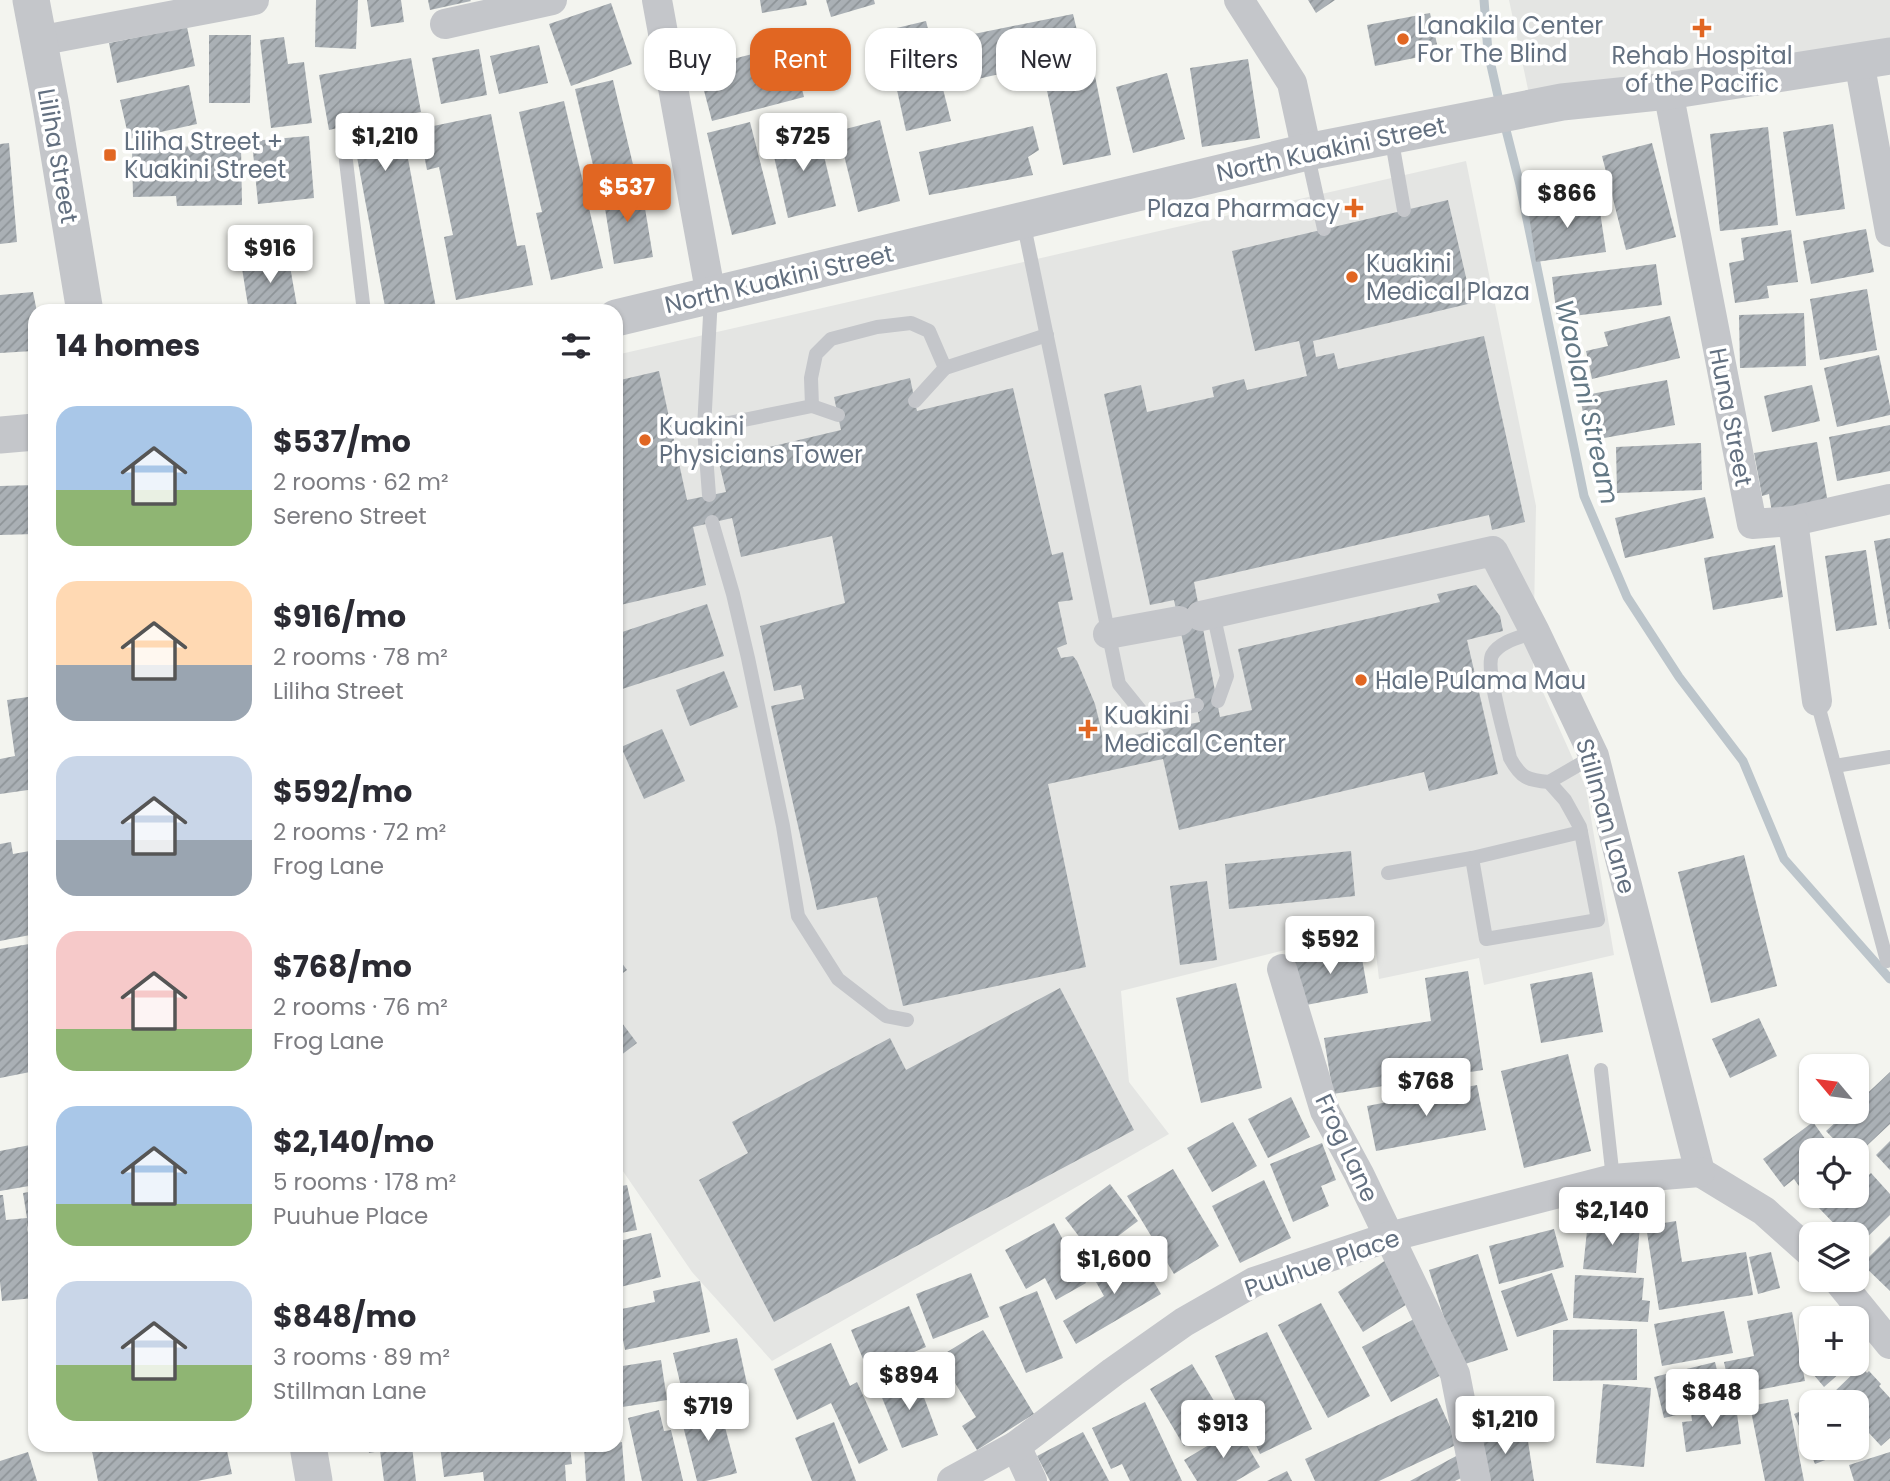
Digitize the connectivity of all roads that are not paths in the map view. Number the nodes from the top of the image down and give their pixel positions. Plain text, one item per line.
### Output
1 (31, 0) edge
2 (254, 0) edge
3 (552, 0) edge
4 (657, 0) edge
5 (1239, 0) edge
6 (445, 24) dead end
7 (38, 41) junction
8 (1874, 58) edge
9 (1668, 90) junction
10 (1391, 135) junction
11 (1307, 152) junction
12 (346, 161) dead end
13 (1404, 210) dead end
14 (1023, 221) junction
15 (1324, 229) dead end
16 (1890, 232) edge
17 (711, 296) junction
18 (84, 304) edge
19 (363, 304) edge
20 (623, 316) edge
21 (1047, 335) junction
22 (945, 368) junction
23 (915, 401) dead end
24 (812, 406) junction
25 (838, 415) dead end
26 (704, 428) junction
27 (28, 433) edge
28 (0, 435) edge
29 (709, 495) dead end
30 (1890, 499) edge
31 (1793, 521) junction
32 (712, 522) dead end
33 (1197, 617) junction
34 (1535, 632) junction
35 (1108, 634) junction
36 (1218, 701) dead end
37 (1816, 701) joint
38 (1197, 705) dead end
39 (1594, 756) junction
40 (1890, 757) edge
41 (1835, 766) junction
42 (1549, 782) junction
43 (1581, 832) junction
44 (1472, 858) junction
45 (1388, 873) dead end
46 (1887, 961) dead end
47 (1282, 969) dead end
48 (907, 1020) dead end
49 (1601, 1070) dead end
50 (1700, 1172) junction
51 (1613, 1179) junction
52 (1390, 1237) junction
53 (1799, 1242) edge
54 (1848, 1292) edge
55 (1890, 1344) edge
56 (1016, 1446) junction
57 (309, 1452) edge
58 (314, 1481) edge
59 (952, 1481) edge
60 (1032, 1481) edge
61 (1476, 1481) edge

1 - 7 street, Liliha Street
2 - 7 street
3 - 6 street
4 - 17 street
5 - 11 street
7 - 18 street, Liliha Street
8 - 9 street, North Kuakini Street
8 - 16 street
9 - 10 street, North Kuakini Street
9 - 31 street, Huna Street
10 - 11 street, North Kuakini Street
10 - 13 lane
11 - 14 street, North Kuakini Street
11 - 15 lane
12 - 19 lane
14 - 17 street, North Kuakini Street
14 - 21 lane
17 - 20 street, North Kuakini Street
17 - 26 lane
21 - 22 lane
21 - 35 lane
22 - 23 lane
22 - 24 lane
24 - 25 lane
24 - 26 lane
26 - 29 lane
27 - 28 street
30 - 31 street
31 - 37 street
32 - 48 lane
33 - 34 street, Stillman Lane
33 - 35 street, Stillman Lane
33 - 36 lane
34 - 39 street, Stillman Lane
34 - 42 lane
35 - 38 lane
37 - 41 lane
39 - 42 lane
39 - 50 street, Stillman Lane
40 - 41 lane
41 - 46 lane
42 - 43 lane
43 - 44 lane
43 - 44 lane
44 - 45 lane
47 - 52 street, Frog Lane
49 - 51 lane
50 - 51 street, Puuhue Place
50 - 53 street
51 - 52 street, Puuhue Place
52 - 56 street, Puuhue Place
52 - 61 street, Frog Lane
54 - 55 street
56 - 59 street, Puuhue Place
56 - 60 street
57 - 58 street

